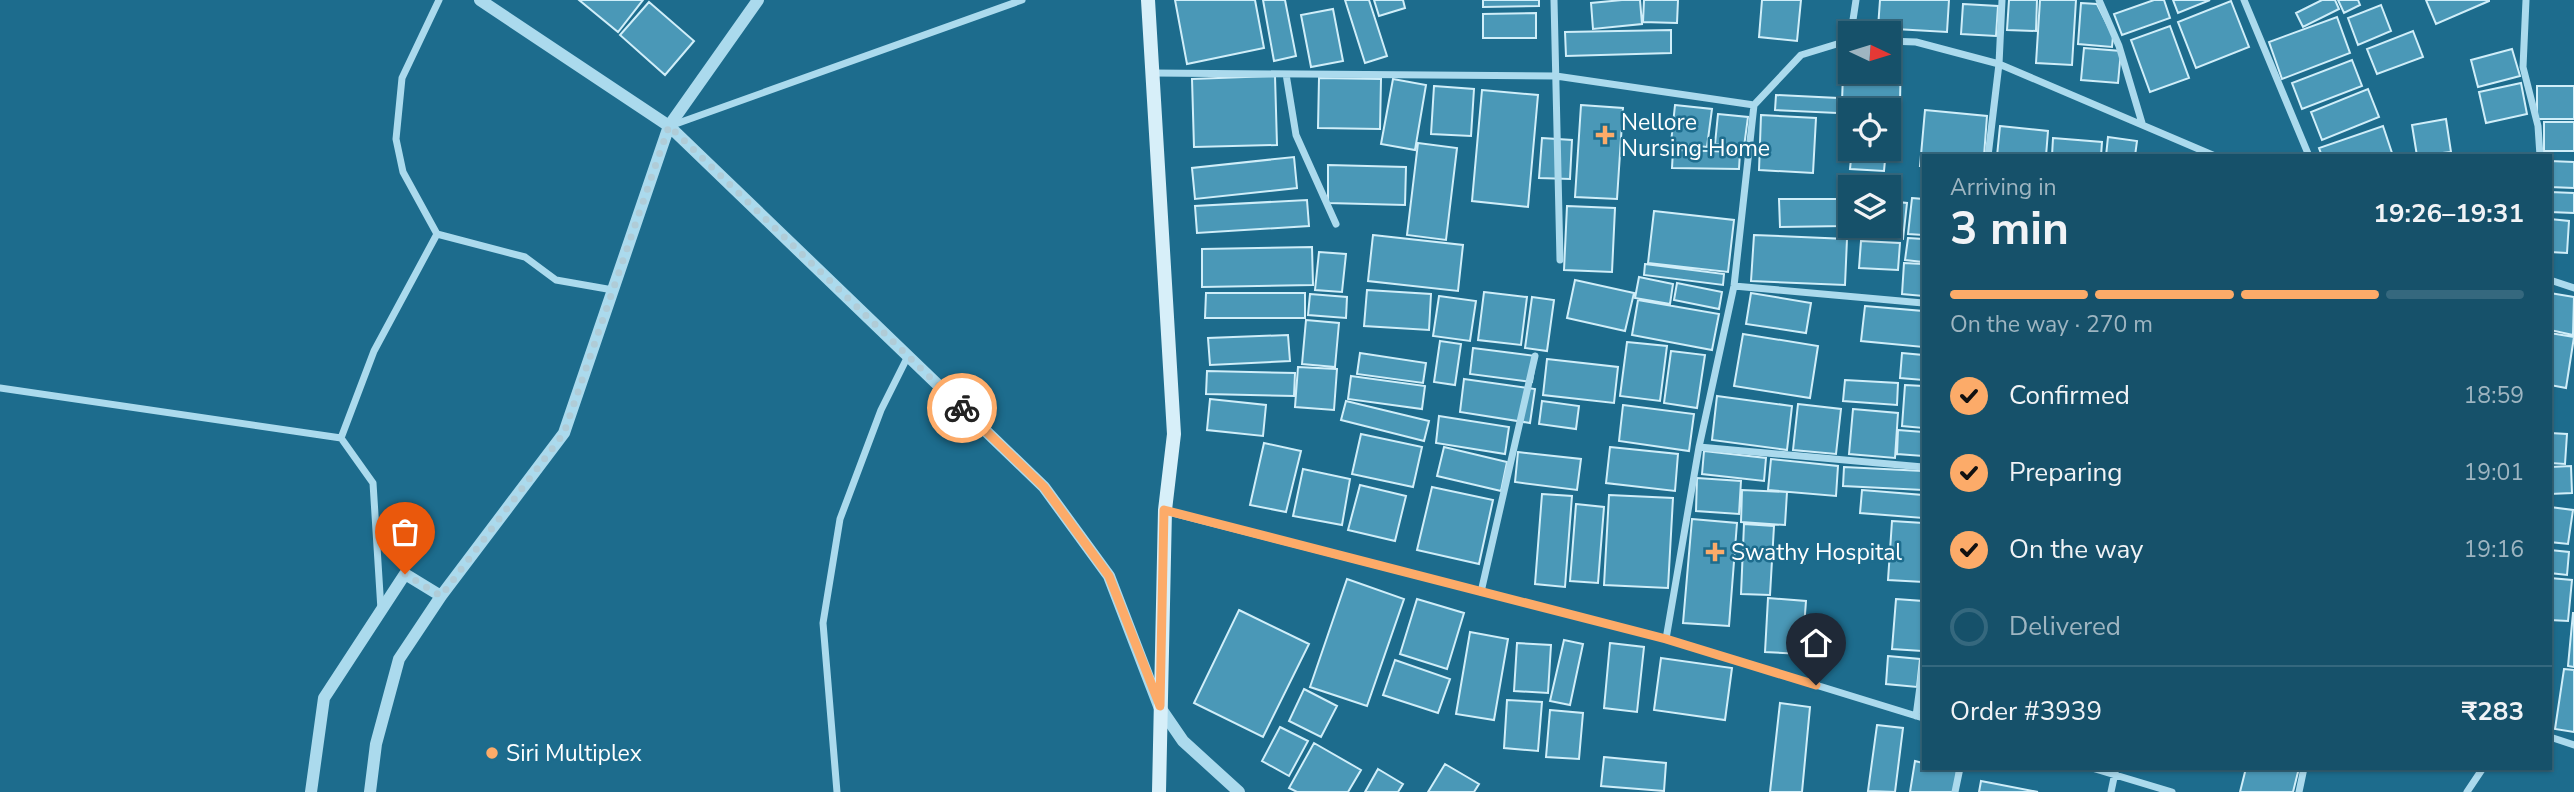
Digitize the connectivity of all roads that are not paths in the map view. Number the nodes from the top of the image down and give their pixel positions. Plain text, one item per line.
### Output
1 (439, 0) edge
2 (480, 0) edge
3 (758, 0) edge
4 (1022, 0) edge
5 (1148, 0) edge
6 (1554, 0) edge
7 (1856, 0) edge
8 (2002, 0) edge
9 (2099, 0) edge
10 (2245, 0) edge
11 (2526, 0) edge
12 (1853, 21) edge
13 (1901, 41) edge
14 (1838, 44) edge
15 (1999, 64) junction
16 (1153, 73) junction
17 (1286, 74) junction
18 (1556, 76) junction
19 (1754, 105) junction
20 (2142, 124) junction
21 (669, 126) junction
22 (1989, 154) edge
23 (2210, 154) edge
24 (2308, 154) edge
25 (2540, 154) edge
26 (1336, 224) dead end
27 (437, 234) junction
28 (1560, 260) dead end
29 (2552, 281) edge
30 (1734, 286) junction
31 (2574, 288) edge
32 (613, 290) junction
33 (1922, 303) edge
34 (908, 356) junction
35 (1535, 356) dead end
36 (0, 388) edge
37 (341, 438) junction
38 (1699, 447) junction
39 (1922, 467) edge
40 (1164, 510) junction
41 (1482, 592) junction
42 (441, 596) junction
43 (381, 611) junction
44 (1666, 639) junction
45 (1922, 677) edge
46 (1160, 706) junction
47 (1919, 717) edge
48 (2552, 738) edge
49 (2574, 745) edge
50 (1960, 770) edge
51 (2304, 770) edge
52 (2482, 770) edge
53 (2115, 771) edge
54 (311, 792) edge
55 (370, 792) edge
56 (837, 792) edge
57 (1159, 792) edge
58 (1239, 792) edge
59 (1955, 792) edge
60 (2111, 792) edge
61 (2172, 792) edge
62 (2299, 792) edge
63 (2467, 792) edge

1 - 27 street
2 - 21 street
3 - 21 street
4 - 21 street
5 - 16 main road
6 - 18 street
7 - 12 street
8 - 15 street
9 - 20 street
10 - 24 street
11 - 25 street
13 - 15 street
14 - 19 street
15 - 20 street
15 - 22 street
16 - 17 street
16 - 40 main road
17 - 18 street
17 - 26 street
18 - 19 street
18 - 28 street
19 - 30 street
20 - 23 street
21 - 32 street
21 - 34 street
27 - 32 street
27 - 37 street
29 - 31 street
30 - 33 street
30 - 38 street
32 - 42 street
34 - 46 street
34 - 56 street
35 - 41 street
36 - 37 street
37 - 43 street
38 - 39 street
38 - 44 street
40 - 41 street
40 - 46 main road
41 - 44 street
42 - 43 street
42 - 55 street
43 - 54 street
44 - 47 street
45 - 47 street
46 - 57 main road
46 - 58 street
48 - 49 street
50 - 59 street
51 - 62 street
52 - 63 street
53 - 60 street
53 - 61 street

